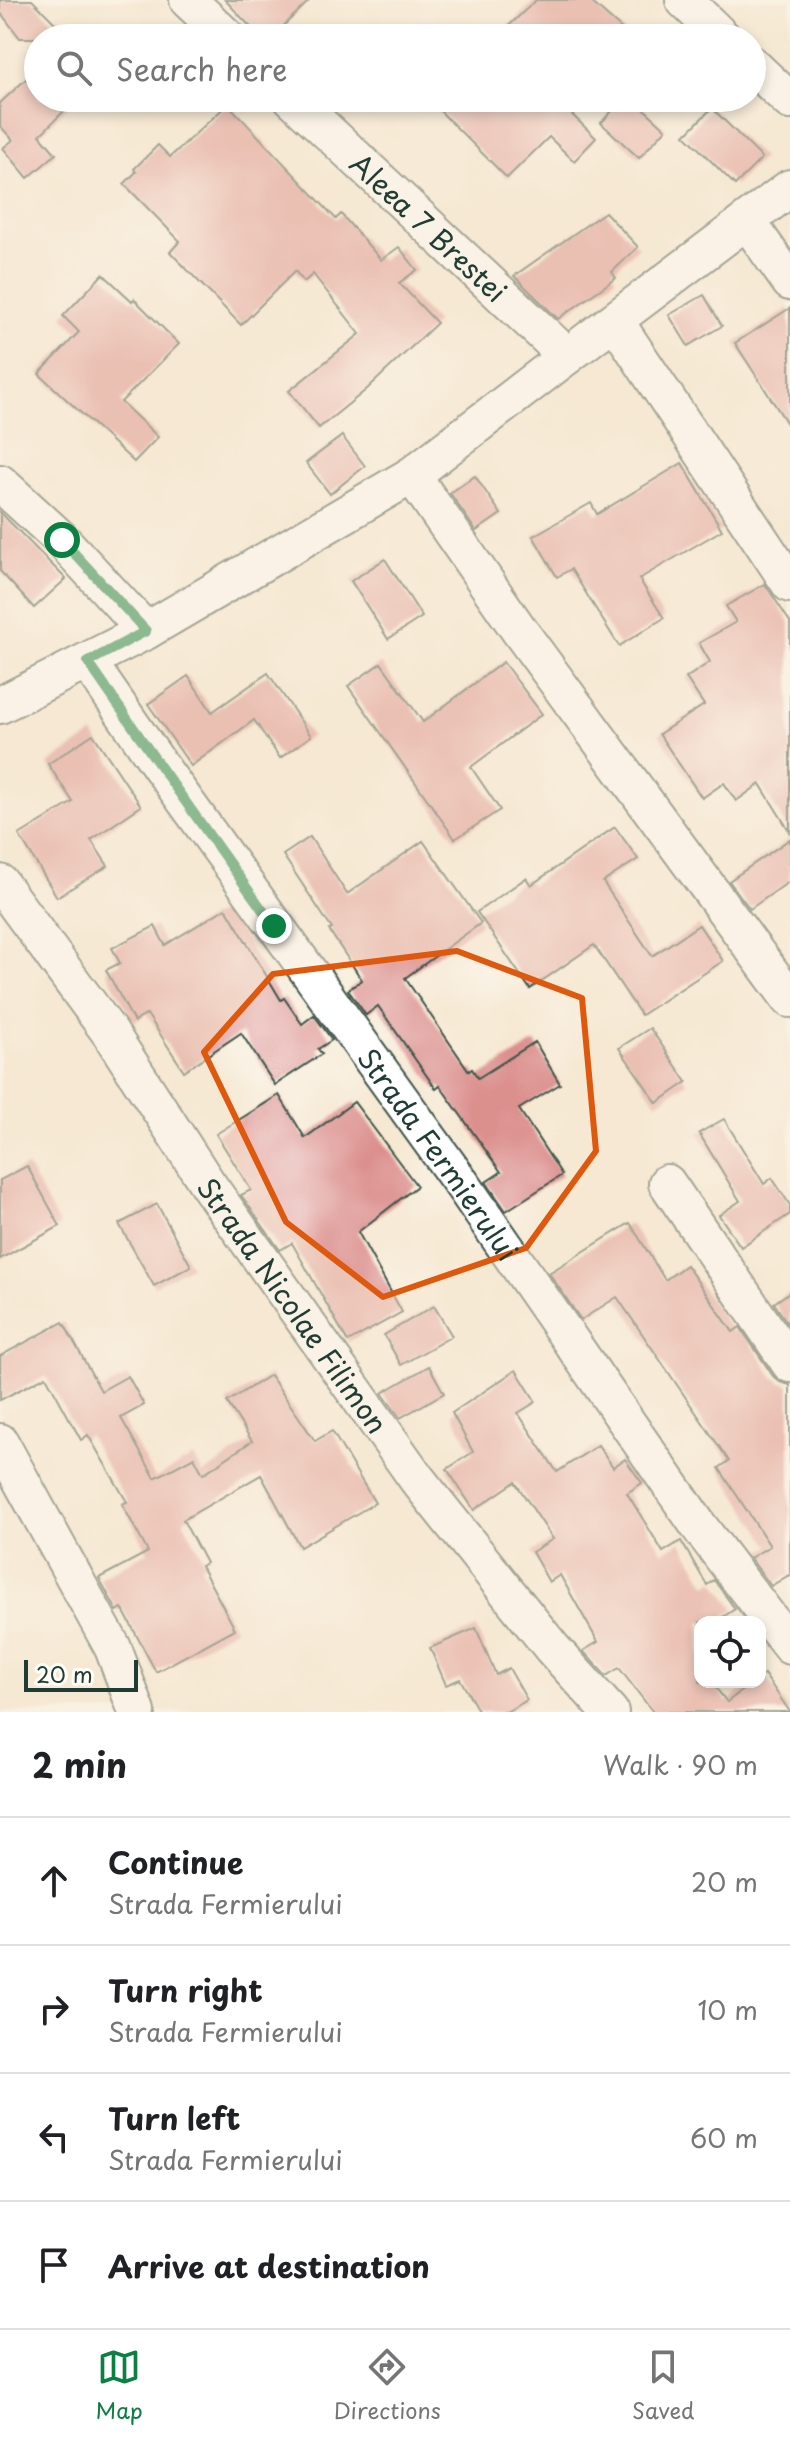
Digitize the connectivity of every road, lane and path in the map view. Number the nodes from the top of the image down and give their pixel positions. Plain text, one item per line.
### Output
1 (188, 0) edge
2 (684, 0) edge
3 (213, 24) edge
4 (709, 24) edge
5 (766, 78) edge
6 (790, 101) edge
7 (307, 112) edge
8 (790, 188) edge
9 (747, 221) junction
10 (790, 282) edge
11 (615, 321) junction
12 (567, 356) junction
13 (412, 475) junction
14 (0, 483) edge
15 (790, 584) edge
16 (146, 631) junction
17 (88, 662) junction
18 (0, 705) edge
19 (0, 883) edge
20 (790, 999) edge
21 (667, 1183) dead end
22 (790, 1364) edge
23 (0, 1442) edge
24 (790, 1646) edge
25 (137, 1712) edge
26 (610, 1712) edge

1 - 3 street
2 - 4 street
5 - 6 street
7 - 12 street, Aleea 7 Brestei
8 - 9 street
9 - 10 street
9 - 11 street
11 - 12 street
11 - 15 street
12 - 13 street
13 - 16 street
13 - 20 street
14 - 16 street
16 - 17 street
17 - 18 street
17 - 24 street, Strada Fermierului
19 - 26 street, Strada Nicolae Filimon
21 - 22 street
23 - 25 street

